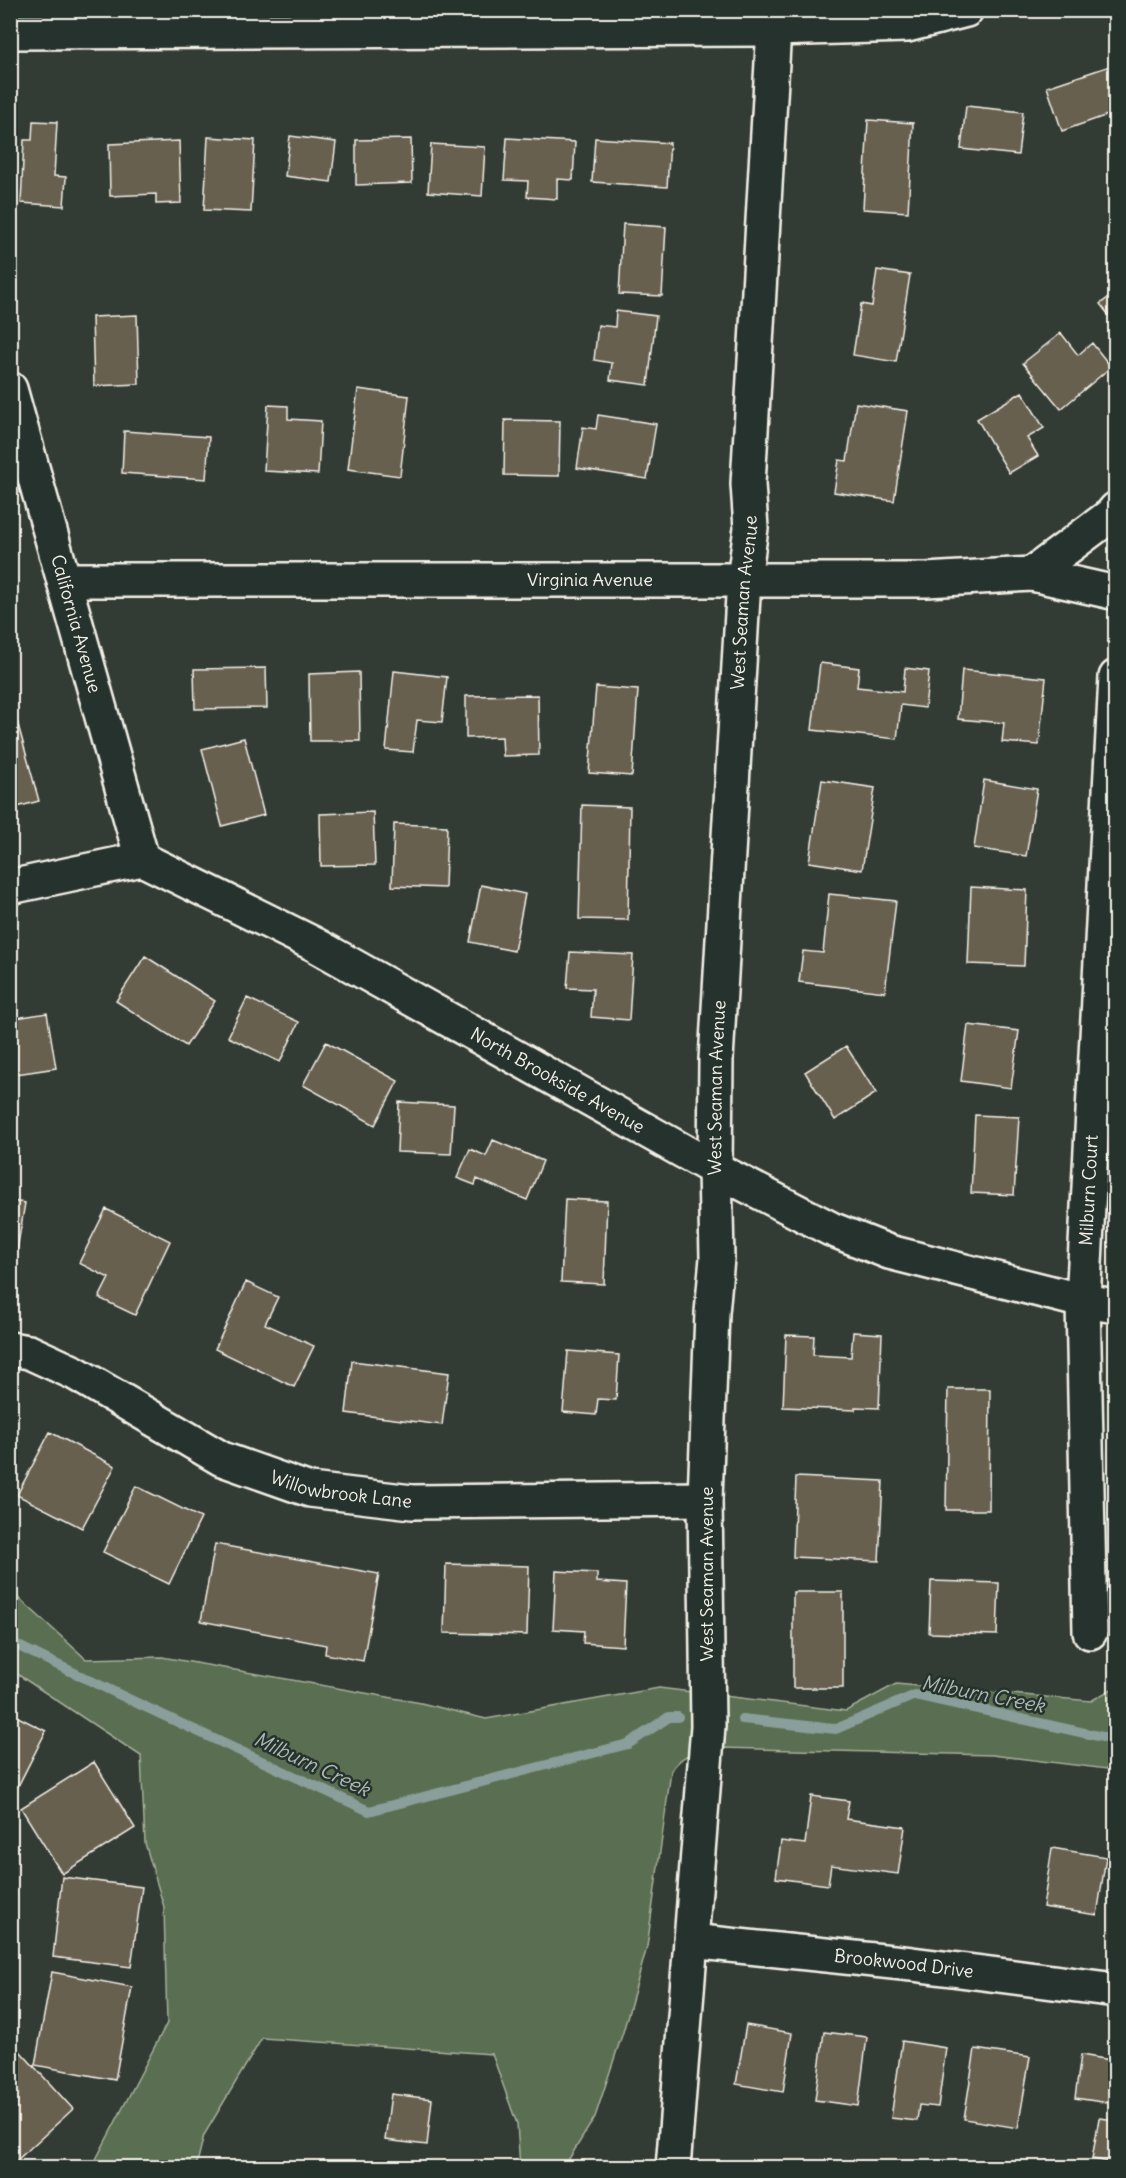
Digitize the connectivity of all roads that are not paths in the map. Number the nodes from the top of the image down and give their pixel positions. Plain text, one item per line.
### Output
1 (966, 10) edge
2 (775, 20) edge
3 (10, 32) edge
4 (10, 389) edge
5 (1116, 509) edge
6 (1032, 574) junction
7 (744, 579) junction
8 (64, 580) junction
9 (1116, 593) edge
10 (1116, 676) edge
11 (142, 859) junction
12 (10, 887) edge
13 (1110, 897) edge
14 (715, 1169) junction
15 (1083, 1301) junction
16 (1116, 1306) edge
17 (10, 1349) edge
18 (705, 1499) junction
19 (1090, 1632) dead end
20 (692, 1941) junction
21 (1116, 1990) edge
22 (673, 2168) edge

1 - 2 street
2 - 3 street
2 - 7 street, West Seaman Avenue
4 - 8 street, California Avenue
5 - 6 street
6 - 7 street, Virginia Avenue
6 - 9 street, Virginia Avenue
7 - 8 street, Virginia Avenue
7 - 14 street, West Seaman Avenue
8 - 11 street, California Avenue
10 - 13 street, Milburn Court
11 - 12 street
11 - 14 street, North Brookside Avenue
13 - 15 street, Milburn Court
14 - 15 street, North Brookside Avenue
14 - 18 street, West Seaman Avenue
15 - 16 street, North Brookside Avenue
15 - 19 street, Milburn Court
17 - 18 street, Willowbrook Lane
18 - 20 street, West Seaman Avenue
20 - 21 street, Brookwood Drive
20 - 22 street, West Seaman Avenue

